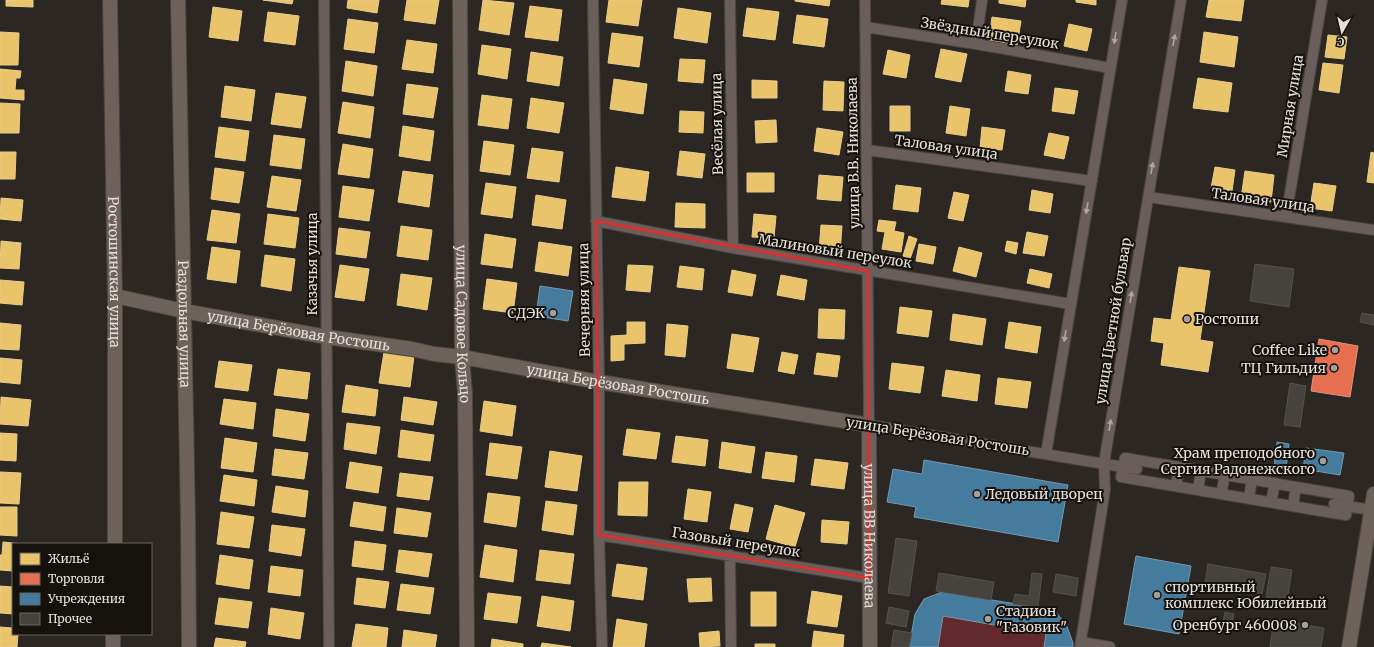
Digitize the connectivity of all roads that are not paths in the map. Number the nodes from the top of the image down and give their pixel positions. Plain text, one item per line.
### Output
1 (110, 0) edge
2 (178, 0) edge
3 (324, 0) edge
4 (460, 0) edge
5 (593, 0) edge
6 (730, 0) edge
7 (865, 0) edge
8 (982, 0) edge
9 (1122, 0) edge
10 (1181, 0) edge
11 (1322, 0) edge
12 (865, 27) junction
13 (976, 44) junction
14 (1110, 68) junction
15 (867, 150) junction
16 (1092, 181) junction
17 (1148, 197) junction
18 (1286, 217) junction
19 (596, 221) junction
20 (1374, 230) edge
21 (733, 248) junction
22 (868, 271) junction
23 (114, 296) junction
24 (1071, 304) junction
25 (184, 311) junction
26 (327, 336) junction
27 (462, 357) junction
28 (599, 382) junction
29 (869, 425) junction
30 (1046, 454) junction
31 (1104, 463) junction
32 (1123, 467) junction
33 (1179, 467) junction
34 (1137, 469) junction
35 (1201, 471) junction
36 (1225, 475) junction
37 (1252, 479) junction
38 (1275, 483) junction
39 (1176, 486) junction
40 (1296, 487) junction
41 (1198, 490) junction
42 (1222, 494) junction
43 (1374, 494) edge
44 (1249, 498) junction
45 (1271, 502) junction
46 (1334, 503) junction
47 (1293, 506) junction
48 (1347, 506) junction
49 (1371, 510) junction
50 (599, 535) junction
51 (115, 543) edge
52 (730, 555) junction
53 (869, 578) junction
54 (113, 635) edge
55 (1080, 644) edge
56 (113, 647) edge
57 (189, 647) edge
58 (330, 647) edge
59 (467, 647) edge
60 (602, 647) edge
61 (731, 647) edge
62 (870, 647) edge
63 (1110, 647) edge
64 (1348, 647) edge

1 - 23 street, Ростошинская улица
2 - 25 street, Раздольная улица
3 - 26 street, Казачья улица
4 - 27 street, улица Садовое Кольцо
5 - 19 street, Вечерняя улица
6 - 21 street, Весёлая улица
7 - 12 street, улица В.В. Николаева
8 - 13 street
9 -> 14 street
17 -> 10 street, улица Цветной бульвар
11 - 18 street, Мирная улица
12 - 13 street, Звёздный переулок
12 - 15 street, улица В.В. Николаева
13 - 14 street, Звёздный переулок
14 - 16 street
15 - 16 street, Таловая улица
15 - 22 street, улица В.В. Николаева
16 -> 24 street
17 - 18 street, Таловая улица
31 -> 17 street, улица Цветной бульвар
18 - 20 street, Таловая улица
19 - 21 street, Малиновый переулок
19 - 28 street, Вечерняя улица
21 - 22 street, Малиновый переулок
22 - 24 street, Малиновый переулок
22 - 29 street, улица В.В. Николаева
23 - 25 street, улица Берёзовая Ростошь
23 - 51 street, Ростошинская улица
24 -> 30 street
25 - 26 street, улица Берёзовая Ростошь
25 - 57 street, Раздольная улица
26 - 27 street, улица Берёзовая Ростошь
26 - 58 street, Казачья улица
27 - 28 street, улица Берёзовая Ростошь
27 - 59 street, улица Садовое Кольцо
28 - 29 street, улица Берёзовая Ростошь
28 - 50 street, Вечерняя улица
29 - 30 street, улица Берёзовая Ростошь
29 - 53 street, улица ВВ Николаева
30 - 31 street, улица Берёзовая Ростошь
31 - 32 street, улица Берёзовая Ростошь
31 - 55 street, улица Цветной бульвар
32 - 34 street
32 - 34 street
33 - 34 street
33 - 35 street
33 - 39 street
34 - 39 street
35 - 36 street
35 - 41 street
36 - 37 street
36 - 42 street
37 - 38 street
37 - 44 street
38 - 40 street
38 - 45 street
39 - 41 street
40 - 46 street
40 - 47 street
41 - 42 street
42 - 44 street
43 - 49 street
44 - 45 street
45 - 47 street
46 - 47 street
46 - 48 street
46 - 48 street
48 - 49 street
49 - 64 street
50 - 52 street, Газовый переулок
50 - 60 street, Вечерняя улица
52 - 53 street, Газовый переулок
52 - 61 street
53 - 62 street, улица ВВ Николаева
54 - 56 street
55 - 63 street

